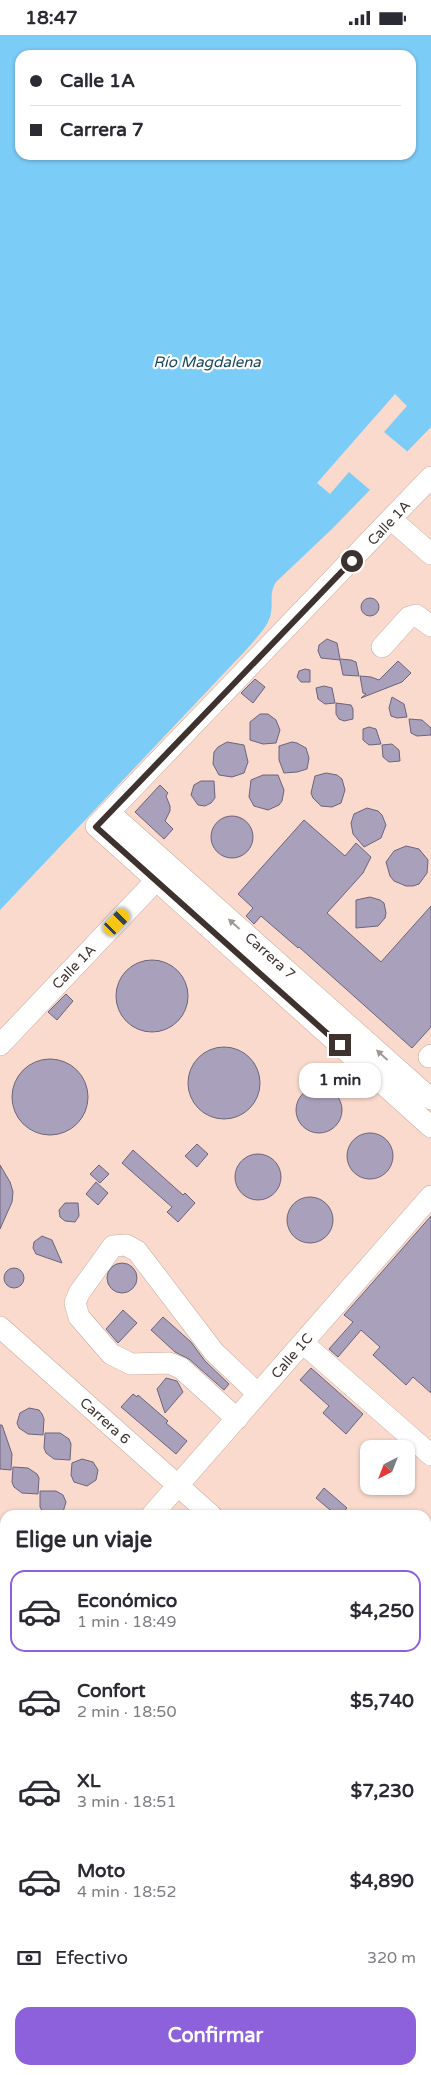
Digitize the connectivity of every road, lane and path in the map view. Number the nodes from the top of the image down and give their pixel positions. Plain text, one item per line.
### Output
1 (431, 477) edge
2 (392, 520) junction
3 (431, 554) edge
4 (431, 626) edge
5 (382, 647) dead end
6 (103, 820) joint
7 (163, 874) junction
8 (0, 1045) edge
9 (405, 1090) junction
10 (431, 1099) edge
11 (431, 1127) edge
12 (431, 1196) edge
13 (0, 1327) edge
14 (303, 1343) junction
15 (258, 1394) junction
16 (237, 1419) junction
17 (431, 1455) edge
18 (178, 1486) junction
19 (156, 1510) edge
20 (204, 1510) edge

1 - 2 street, Calle 1A
2 - 3 street
2 - 6 street, Calle 1A
4 - 5 street
6 - 7 street, Carrera 7
7 - 8 street, Calle 1A
7 - 9 street, Carrera 7
9 - 10 street, Carrera 7
9 - 11 street, Carrera 7
12 - 14 street, Calle 1C
13 - 18 street, Carrera 6
14 - 15 street, Calle 1C
14 - 17 street
15 - 16 street, Calle 1C
15 - 16 street
16 - 18 street, Calle 1C
18 - 19 street, Calle 1C
18 - 20 street, Carrera 6

